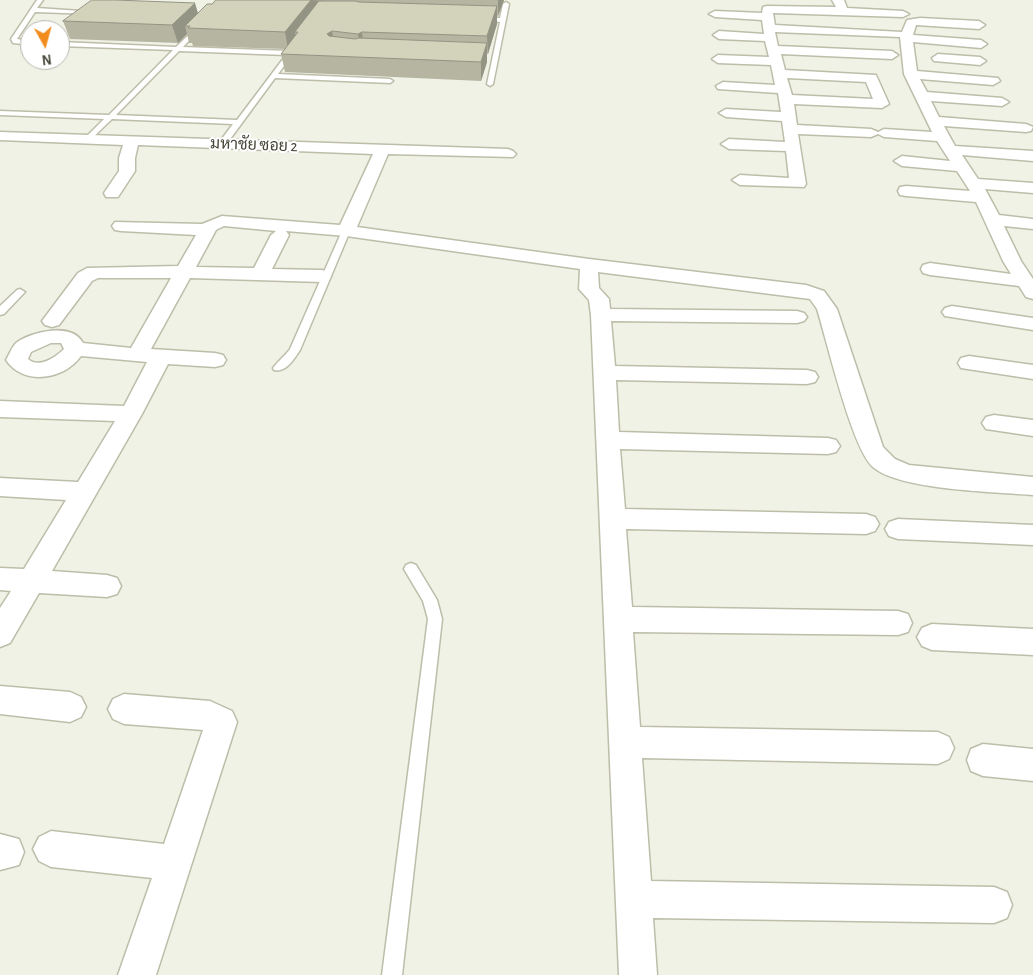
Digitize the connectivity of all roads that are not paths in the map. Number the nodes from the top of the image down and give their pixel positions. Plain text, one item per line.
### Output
1 (40, 0) edge
2 (506, 4) dead end
3 (840, 6) edge
4 (33, 10) junction
5 (102, 12) edge
6 (715, 14) dead end
7 (903, 14) dead end
8 (475, 19) edge
9 (26, 20) edge
10 (503, 20) junction
11 (203, 22) edge
12 (979, 25) dead end
13 (769, 28) edge
14 (20, 30) edge
15 (718, 35) dead end
16 (902, 36) junction
17 (20, 42) edge
18 (70, 44) edge
19 (981, 44) dead end
20 (297, 45) edge
21 (177, 49) junction
22 (291, 53) junction
23 (892, 55) dead end
24 (918, 56) junction
25 (486, 58) edge
26 (495, 58) junction
27 (718, 59) dead end
28 (980, 61) dead end
29 (274, 76) junction
30 (871, 78) junction
31 (899, 78) junction
32 (390, 81) dead end
33 (993, 81) dead end
34 (490, 84) dead end
35 (723, 86) dead end
36 (785, 94) junction
37 (923, 96) junction
38 (1002, 102) dead end
39 (0, 113) edge
40 (726, 113) dead end
41 (110, 118) junction
42 (935, 121) junction
43 (0, 122) edge
44 (239, 122) junction
45 (789, 123) junction
46 (102, 126) junction
47 (1026, 128) dead end
48 (88, 130) junction
49 (0, 136) edge
50 (942, 137) junction
51 (132, 141) junction
52 (222, 144) junction
53 (729, 144) dead end
54 (793, 147) junction
55 (383, 149) junction
56 (952, 150) junction
57 (508, 154) dead end
58 (1033, 156) edge
59 (902, 161) dead end
60 (964, 166) junction
61 (740, 180) dead end
62 (1033, 188) edge
63 (978, 190) junction
64 (906, 191) dead end
65 (112, 193) dead end
66 (995, 220) junction
67 (1033, 224) edge
68 (121, 226) dead end
69 (207, 230) junction
70 (346, 231) junction
71 (280, 236) dead end
72 (1012, 261) junction
73 (1033, 263) edge
74 (598, 266) junction
75 (930, 269) dead end
76 (185, 272) junction
77 (260, 274) junction
78 (322, 276) dead end
79 (1029, 287) edge
80 (20, 292) dead end
81 (600, 307) junction
82 (0, 312) edge
83 (952, 312) dead end
84 (797, 317) dead end
85 (52, 321) dead end
86 (1033, 324) edge
87 (75, 349) junction
88 (9, 353) edge
89 (136, 355) junction
90 (161, 357) junction
91 (215, 360) dead end
92 (969, 363) dead end
93 (278, 368) dead end
94 (1033, 372) edge
95 (604, 373) junction
96 (807, 377) dead end
97 (0, 409) edge
98 (130, 414) junction
99 (994, 423) dead end
100 (1033, 428) edge
101 (608, 440) junction
102 (828, 446) dead end
103 (0, 487) edge
104 (1030, 490) edge
105 (85, 492) junction
106 (612, 519) junction
107 (866, 524) dead end
108 (898, 529) dead end
109 (1033, 535) edge
110 (411, 569) dead end
111 (0, 579) edge
112 (32, 580) junction
113 (107, 586) dead end
114 (618, 619) junction
115 (898, 623) dead end
116 (0, 634) edge
117 (932, 637) dead end
118 (1033, 642) edge
119 (0, 700) edge
120 (70, 707) dead end
121 (124, 709) dead end
122 (625, 742) junction
123 (938, 748) dead end
124 (983, 760) dead end
125 (1033, 765) edge
126 (51, 848) dead end
127 (174, 863) junction
128 (634, 899) junction
129 (994, 905) dead end
130 (137, 975) edge
131 (392, 975) edge
132 (638, 975) edge

1 - 4 lane
2 - 10 lane
3 - 7 street
3 - 13 street
4 - 5 lane
4 - 9 lane
6 - 13 street
8 - 10 lane
10 - 26 lane
11 - 21 lane
12 - 16 street
13 - 15 street
13 - 16 street
13 - 23 street
13 - 27 street
13 - 30 street
13 - 36 street
14 - 17 lane
16 - 19 street
16 - 24 street
18 - 21 lane
20 - 22 lane
21 - 22 lane
21 - 41 lane
22 - 29 lane
24 - 28 street
24 - 31 street
25 - 26 lane
26 - 34 lane
29 - 32 lane
29 - 44 lane
30 - 31 street
30 - 36 street
31 - 33 street
31 - 37 street
35 - 36 street
36 - 45 street
37 - 38 street
37 - 42 street
39 - 41 lane
40 - 45 street
41 - 44 lane
41 - 46 lane
42 - 47 street
42 - 50 street
43 - 48 lane
44 - 52 lane
45 - 50 street
45 - 54 street
46 - 48 lane
46 - 48 lane
48 - 49 street, มหาชัย ซอย 2
48 - 51 street, มหาชัย ซอย 2
50 - 56 street
51 - 52 street, มหาชัย ซอย 2
51 - 65 street
52 - 55 street, มหาชัย ซอย 2
53 - 54 street
54 - 61 street
55 - 57 street, มหาชัย ซอย 2
55 - 70 street
56 - 58 street
56 - 60 street
59 - 60 street
60 - 63 street
62 - 63 street
63 - 64 street
63 - 66 street
66 - 67 street
66 - 72 street
68 - 69 street
69 - 70 street
69 - 76 street
70 - 74 street
70 - 93 lane
71 - 77 street
72 - 73 street
72 - 79 street
74 - 81 street
74 - 104 street
75 - 79 street
76 - 77 street
76 - 85 street
76 - 89 street
77 - 78 street
80 - 82 lane
81 - 84 street
81 - 95 street
83 - 86 street
87 - 88 street
87 - 88 street
87 - 89 street
89 - 90 street
90 - 91 street
90 - 98 street
92 - 94 street
95 - 96 street
95 - 101 street
97 - 98 street
98 - 105 street
99 - 100 street
101 - 102 street
101 - 106 street
103 - 105 street
105 - 112 street
106 - 107 street
106 - 114 street
108 - 109 street
110 - 131 lane
111 - 112 street
112 - 113 street
112 - 116 street
114 - 115 street
114 - 122 street
117 - 118 street
119 - 120 street
121 - 127 street
122 - 123 street
122 - 128 street
124 - 125 street
126 - 127 street
127 - 130 street
128 - 129 street
128 - 132 street

